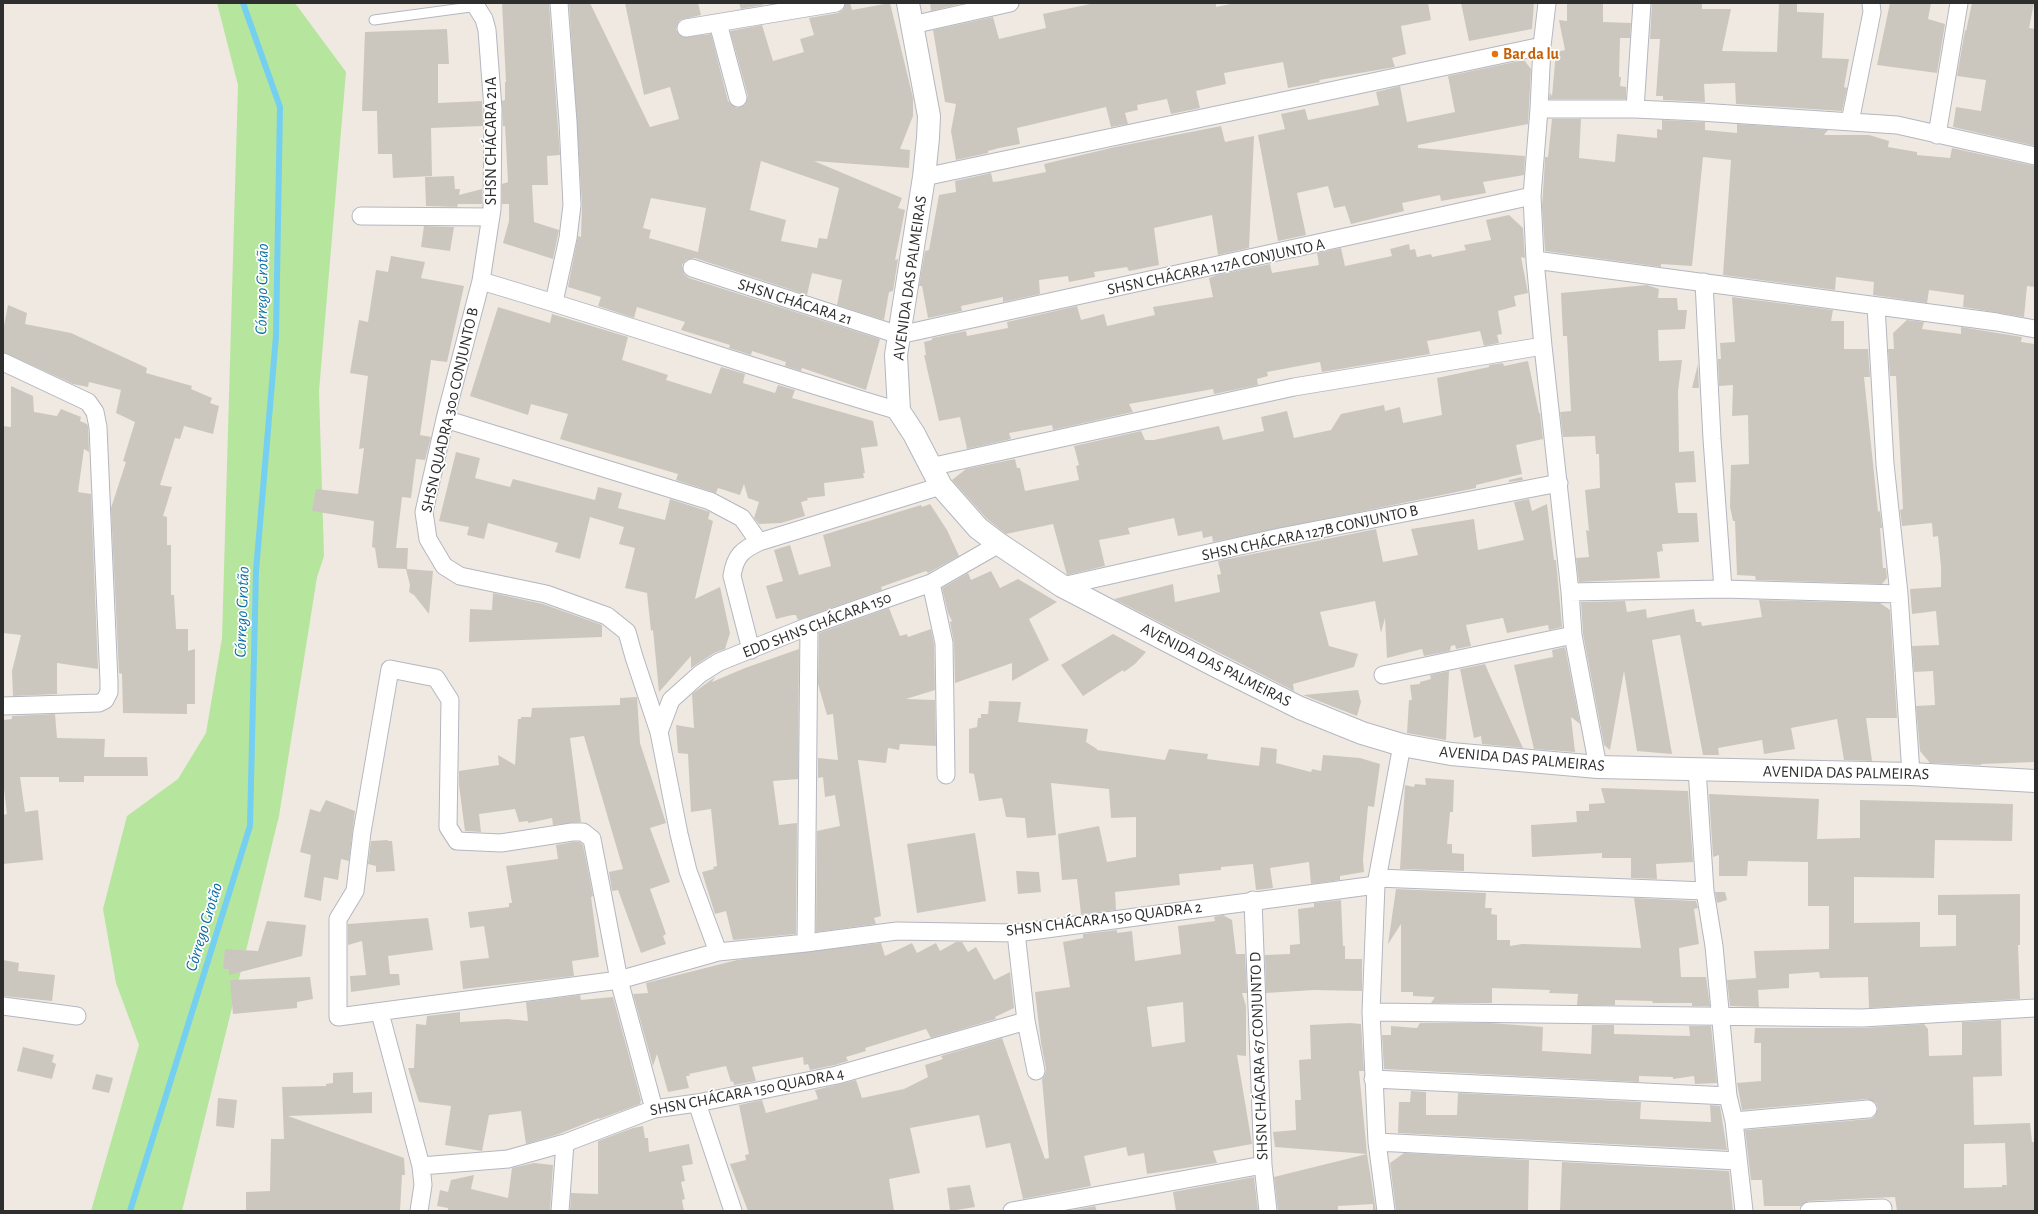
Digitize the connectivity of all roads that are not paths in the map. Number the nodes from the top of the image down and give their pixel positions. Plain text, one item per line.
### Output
1 (559, 3) edge
2 (836, 3) edge
3 (908, 3) edge
4 (1010, 3) edge
5 (1547, 3) edge
6 (1642, 3) edge
7 (1871, 3) edge
8 (1959, 3) edge
9 (476, 5) edge
10 (374, 20) dead end
11 (718, 24) junction
12 (912, 25) junction
13 (686, 28) dead end
14 (1542, 46) junction
15 (738, 98) dead end
16 (1539, 109) junction
17 (1635, 109) junction
18 (1850, 122) junction
19 (1937, 135) junction
20 (2035, 156) edge
21 (924, 178) junction
22 (1532, 196) junction
23 (361, 216) dead end
24 (491, 218) junction
25 (1535, 260) junction
26 (692, 268) dead end
27 (481, 281) junction
28 (1704, 282) junction
29 (554, 302) junction
30 (1876, 306) junction
31 (2035, 329) edge
32 (899, 335) junction
33 (1543, 346) junction
34 (3, 362) edge
35 (899, 411) junction
36 (445, 419) junction
37 (930, 467) junction
38 (1559, 483) junction
39 (941, 486) junction
40 (759, 542) junction
41 (999, 544) junction
42 (931, 583) junction
43 (1062, 586) junction
44 (1723, 590) junction
45 (1570, 592) junction
46 (1899, 594) junction
47 (809, 626) junction
48 (1573, 635) junction
49 (751, 650) junction
50 (1383, 675) dead end
51 (3, 706) edge
52 (659, 732) junction
53 (1402, 745) junction
54 (1598, 767) junction
55 (1697, 769) junction
56 (1911, 774) junction
57 (946, 775) dead end
58 (2032, 786) edge
59 (1377, 882) junction
60 (1706, 891) junction
61 (1253, 900) junction
62 (1016, 933) junction
63 (806, 943) junction
64 (718, 952) junction
65 (619, 980) junction
66 (3, 1006) edge
67 (2035, 1008) edge
68 (1371, 1012) junction
69 (380, 1013) junction
70 (77, 1016) dead end
71 (1721, 1016) junction
72 (1026, 1021) junction
73 (1036, 1071) dead end
74 (1373, 1079) junction
75 (1728, 1096) junction
76 (697, 1103) junction
77 (654, 1109) junction
78 (1868, 1110) dead end
79 (1734, 1121) junction
80 (1377, 1142) junction
81 (565, 1143) junction
82 (1738, 1161) junction
83 (1263, 1165) junction
84 (421, 1166) junction
85 (1883, 1208) dead end
86 (419, 1211) edge
87 (560, 1211) edge
88 (733, 1211) edge
89 (1012, 1211) edge
90 (1268, 1211) edge
91 (1386, 1211) edge
92 (1744, 1211) edge
93 (1809, 1211) edge

1 - 29 street
2 - 11 street
3 - 12 street, AVENIDA DAS PALMEIRAS
4 - 12 street
5 - 14 street
6 - 17 street
7 - 18 street
8 - 19 street
9 - 10 lane
9 - 24 street, SHSN CHÁCARA 21A
11 - 13 street
11 - 15 street
12 - 21 street, AVENIDA DAS PALMEIRAS
14 - 16 street
14 - 21 street
16 - 17 street
16 - 22 street
17 - 18 street
18 - 19 street
19 - 20 street
21 - 32 street, AVENIDA DAS PALMEIRAS
22 - 25 street
22 - 32 street, SHSN CHÁCARA 127A CONJUNTO A
23 - 24 street
24 - 27 street, SHSN CHÁCARA 21A
25 - 28 street
25 - 33 street
26 - 32 street, SHSN CHÁCARA 21
27 - 29 street
27 - 36 street, SHSN QUADRA 300 CONJUNTO B
28 - 30 street
28 - 44 street
29 - 35 street
30 - 31 street
30 - 46 street
32 - 35 street, AVENIDA DAS PALMEIRAS
33 - 37 street
33 - 38 street
34 - 51 street
35 - 37 street, AVENIDA DAS PALMEIRAS
36 - 40 street
36 - 52 street, SHSN QUADRA 300 CONJUNTO B
37 - 39 street, AVENIDA DAS PALMEIRAS
38 - 43 street, SHSN CHÁCARA 127B CONJUNTO B
38 - 45 street
39 - 40 street
39 - 41 street, AVENIDA DAS PALMEIRAS
40 - 49 street
41 - 42 street, EDD SHNS CHÁCARA 150
41 - 43 street, AVENIDA DAS PALMEIRAS
42 - 47 street, EDD SHNS CHÁCARA 150
42 - 57 street
43 - 53 street, AVENIDA DAS PALMEIRAS
44 - 45 street
44 - 46 street
45 - 48 street
46 - 56 street
47 - 49 street, EDD SHNS CHÁCARA 150
47 - 63 street
48 - 50 street
48 - 54 street
49 - 52 street, EDD SHNS CHÁCARA 150
52 - 64 street
53 - 54 street, AVENIDA DAS PALMEIRAS
53 - 59 street
54 - 55 street, AVENIDA DAS PALMEIRAS
55 - 56 street, AVENIDA DAS PALMEIRAS
55 - 60 street
56 - 58 street, AVENIDA DAS PALMEIRAS
59 - 60 street, SHSN CHÁCARA 150 QUADRA 2
59 - 61 street, SHSN CHÁCARA 150 QUADRA 2
59 - 68 street
60 - 71 street
61 - 62 street, SHSN CHÁCARA 150 QUADRA 2
61 - 83 street, SHSN CHÁCARA 67 CONJUNTO D
62 - 63 street, SHSN CHÁCARA 150 QUADRA 2
62 - 72 street
63 - 64 street, SHSN CHÁCARA 150 QUADRA 2
64 - 65 street, SHSN CHÁCARA 150 QUADRA 2
65 - 69 street, SHSN CHÁCARA 150 QUADRA 2
65 - 69 street, SHSN CHÁCARA 150 QUADRA 2
65 - 77 street
66 - 70 street
67 - 71 street
68 - 71 street
68 - 74 street
69 - 84 street
71 - 75 street
72 - 73 street
72 - 76 street, SHSN CHÁCARA 150 QUADRA 4
74 - 75 street
74 - 80 street
75 - 79 street
76 - 77 street, SHSN CHÁCARA 150 QUADRA 4
76 - 88 street
77 - 81 street, SHSN CHÁCARA 150 QUADRA 4
78 - 79 street
79 - 82 street
80 - 82 street
80 - 91 street
81 - 84 street, SHSN CHÁCARA 150 QUADRA 4
81 - 87 street
82 - 92 street
83 - 89 street
83 - 90 street, SHSN CHÁCARA 67 CONJUNTO D
84 - 86 street
85 - 93 street

